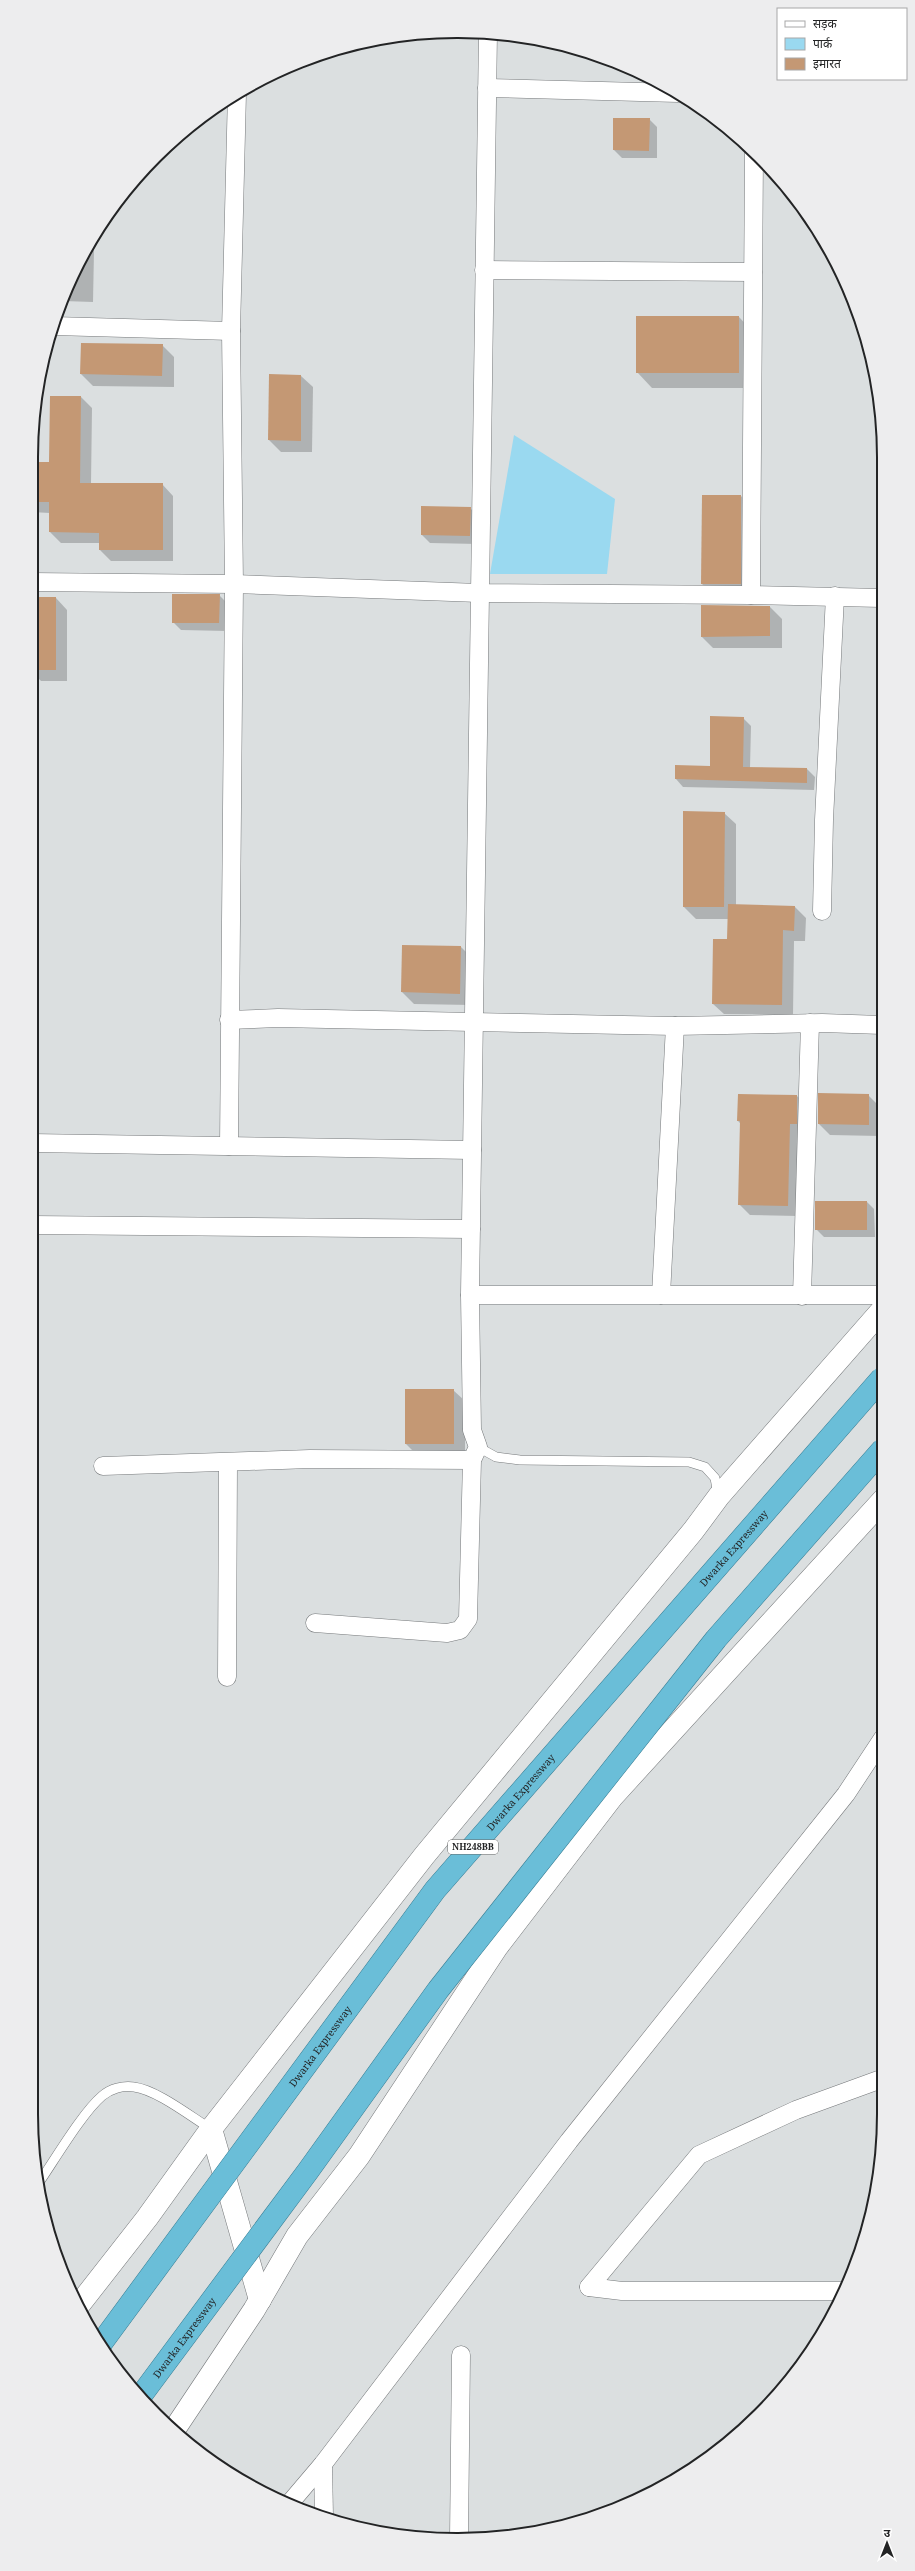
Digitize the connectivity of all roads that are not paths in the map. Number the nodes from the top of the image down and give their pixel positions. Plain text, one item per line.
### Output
1 (488, 39) edge
2 (487, 88) junction
3 (665, 93) edge
4 (237, 101) edge
5 (754, 161) edge
6 (484, 270) junction
7 (753, 272) junction
8 (59, 326) edge
9 (232, 331) junction
10 (38, 582) edge
11 (234, 584) junction
12 (479, 593) junction
13 (751, 594) junction
14 (835, 596) junction
15 (877, 598) edge
16 (822, 911) dead end
17 (229, 1020) junction
18 (475, 1022) junction
19 (810, 1023) junction
20 (877, 1025) edge
21 (675, 1026) junction
22 (38, 1144) edge
23 (229, 1146) junction
24 (472, 1150) junction
25 (38, 1225) edge
26 (471, 1229) junction
27 (470, 1295) junction
28 (661, 1295) junction
29 (877, 1295) edge
30 (802, 1296) junction
31 (877, 1316) edge
32 (877, 1384) edge
33 (475, 1454) junction
34 (877, 1456) edge
35 (228, 1463) junction
36 (103, 1466) dead end
37 (719, 1496) junction
38 (877, 1507) edge
39 (315, 1623) dead end
40 (227, 1676) dead end
41 (877, 1747) edge
42 (877, 2081) edge
43 (211, 2129) junction
44 (43, 2176) edge
45 (838, 2291) edge
46 (260, 2300) junction
47 (82, 2301) edge
48 (104, 2339) edge
49 (461, 2355) dead end
50 (144, 2392) edge
51 (177, 2425) edge
52 (323, 2464) junction
53 (293, 2499) edge
54 (324, 2511) edge
55 (459, 2533) edge

1 - 2 street
2 - 3 street
2 - 6 street
4 - 9 street
5 - 7 street
6 - 7 street
6 - 12 street
7 - 13 street
8 - 9 street
9 - 11 street
10 - 11 street
11 - 12 street
11 - 17 street
12 - 13 street
12 - 18 street
13 - 14 street
14 - 15 street
14 - 16 street
17 - 18 street
17 - 23 street
18 - 21 street
18 - 24 street
19 - 20 street
19 - 21 street
19 - 30 street
21 - 28 street
22 - 23 street
23 - 24 street
24 - 26 street
25 - 26 street
26 - 27 street
27 - 28 street
27 - 33 street
28 - 30 street
29 - 30 street
31 - 37 street
32 - 48 highway, Dwarka Expressway / NH248BB, bridge
33 - 35 street
33 - 37 lane
33 - 39 street
34 - 50 highway, Dwarka Expressway, bridge
35 - 36 street
35 - 40 street
37 - 43 street
38 - 46 street
41 - 52 street
42 - 45 street
43 - 44 lane
43 - 46 street
43 - 47 street
46 - 51 street
49 - 55 street
52 - 53 street
52 - 54 street

